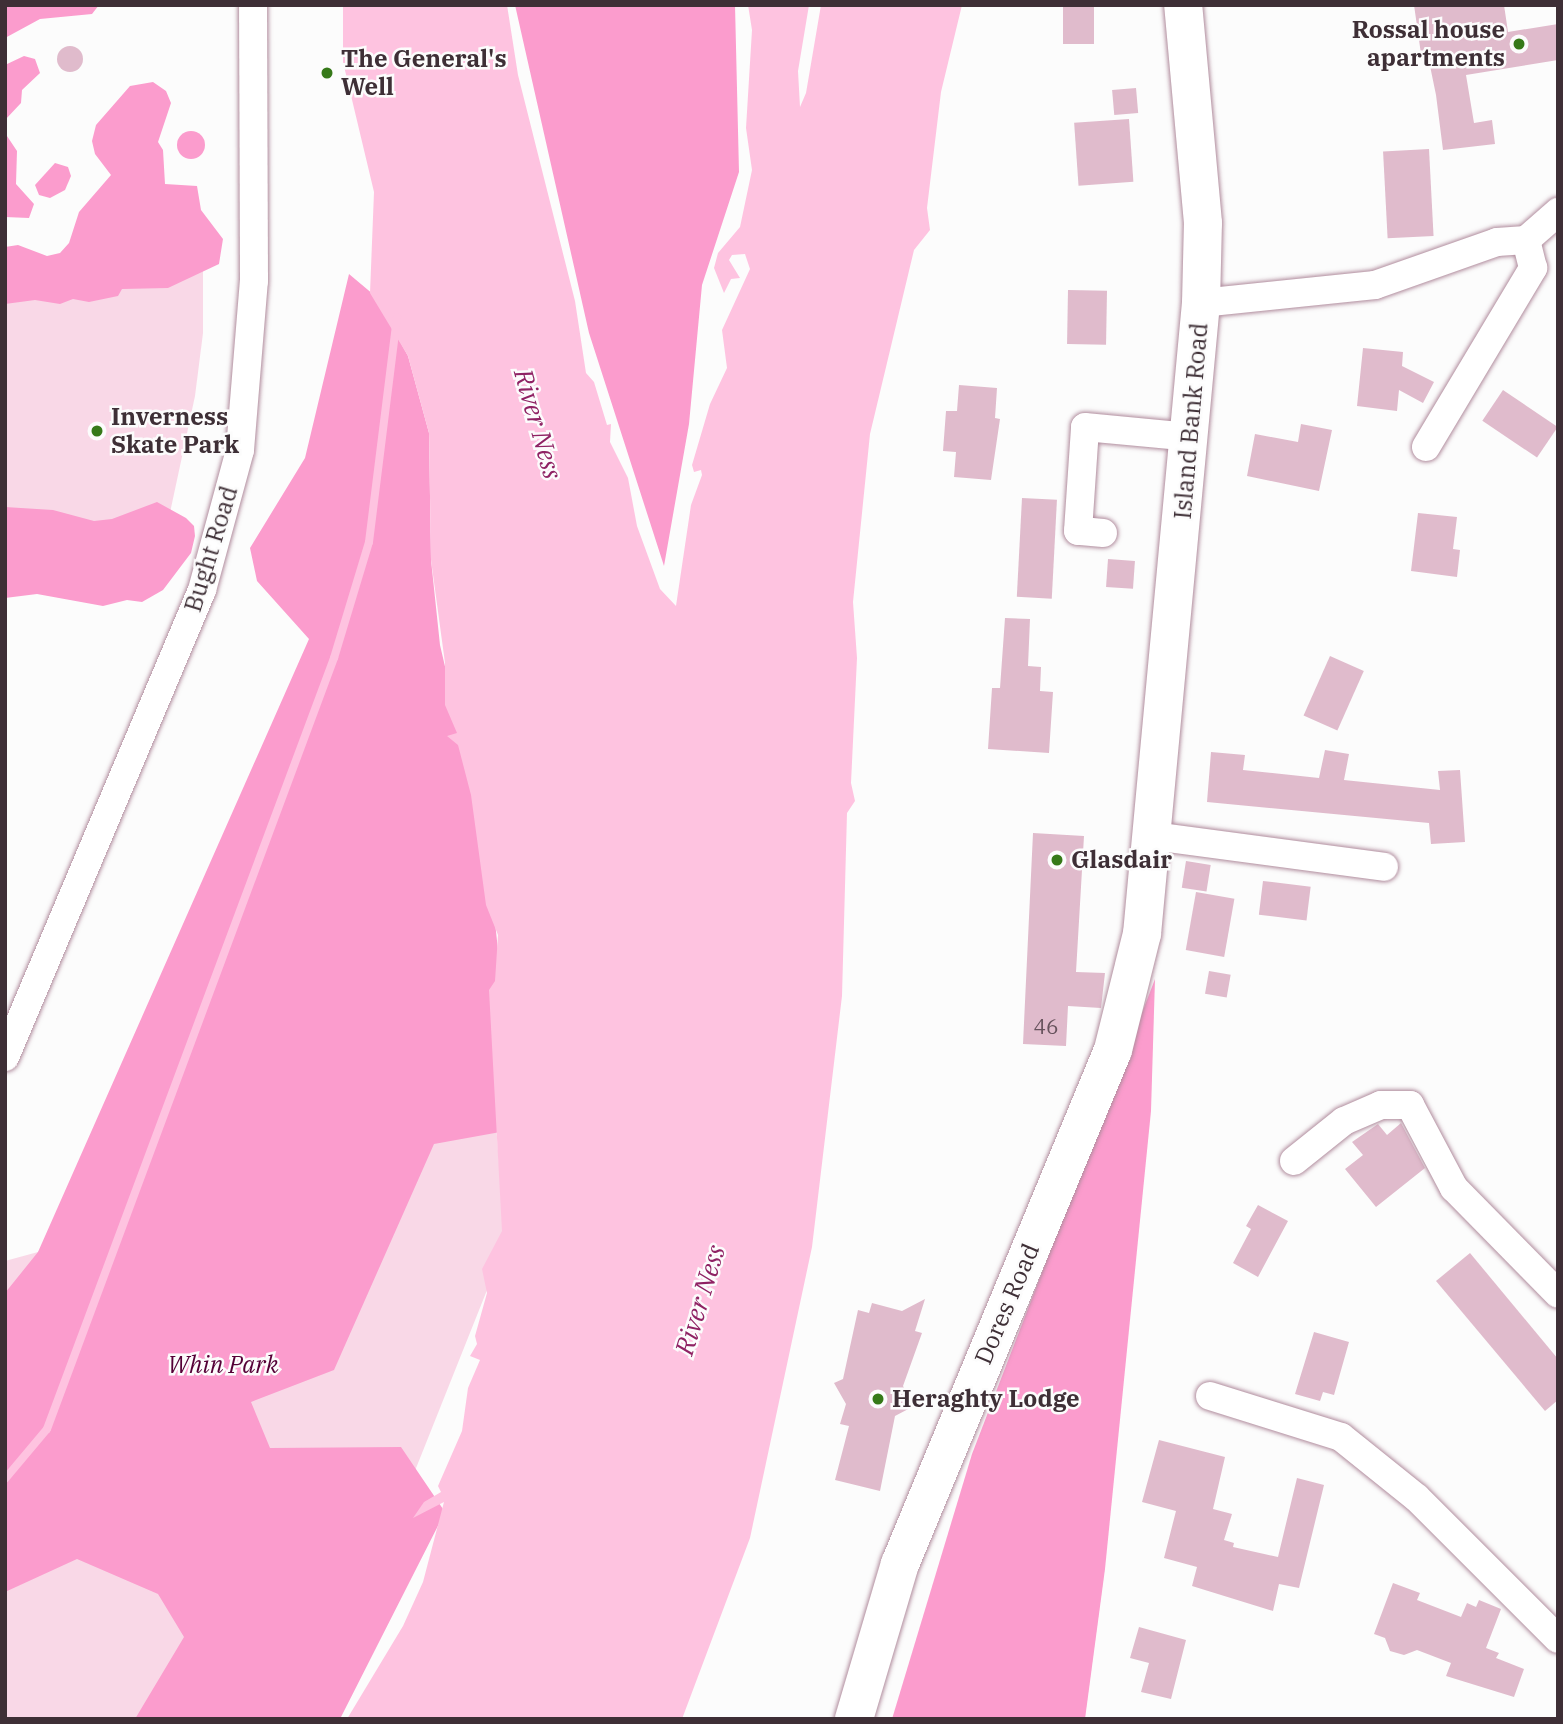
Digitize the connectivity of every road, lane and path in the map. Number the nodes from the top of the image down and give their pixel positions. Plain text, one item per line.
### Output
1 (253, 5) edge
2 (1183, 5) edge
3 (1558, 212) edge
4 (1526, 240) junction
5 (1201, 303) junction
6 (1190, 437) junction
7 (1426, 447) dead end
8 (1102, 533) dead end
9 (1153, 836) junction
10 (1384, 867) dead end
11 (1113, 1050) joint
12 (5, 1057) edge
13 (1294, 1161) dead end
14 (1558, 1294) edge
15 (1210, 1396) dead end
16 (1558, 1639) edge
17 (853, 1719) edge

1 - 12 street, Bught Road
2 - 5 main road, Island Bank Road
3 - 4 street
4 - 5 street
4 - 7 street
5 - 6 main road, Island Bank Road
6 - 8 street
6 - 9 main road, Island Bank Road
9 - 10 street
9 - 11 main road, Island Bank Road
11 - 17 main road, Dores Road
13 - 14 street
15 - 16 street

